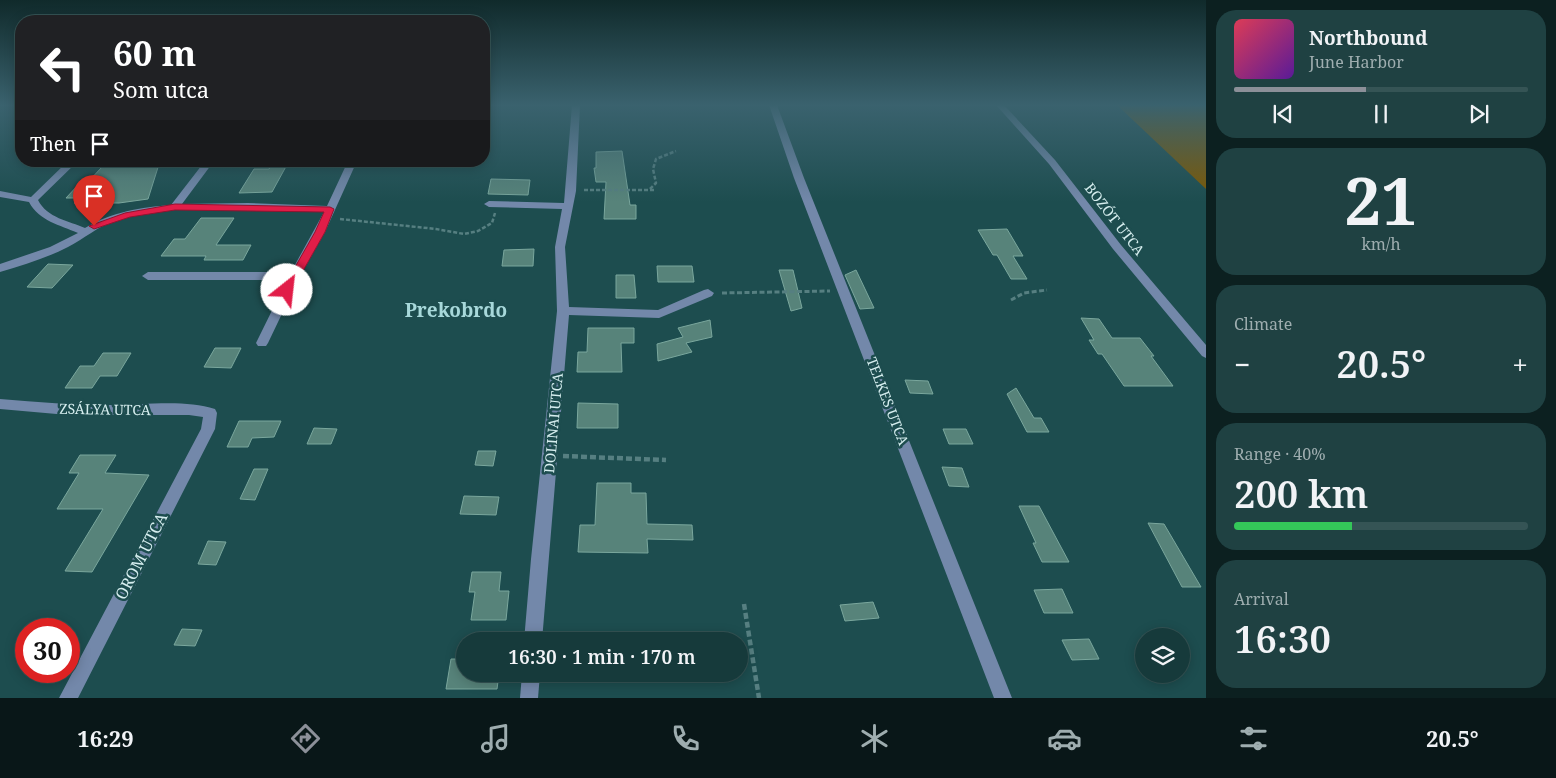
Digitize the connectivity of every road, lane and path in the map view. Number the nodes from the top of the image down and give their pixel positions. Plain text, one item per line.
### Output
1 (574, 138) edge
2 (785, 138) edge
3 (1028, 138) edge
4 (676, 150) dead end
5 (68, 167) edge
6 (205, 167) edge
7 (350, 167) edge
8 (650, 190) junction
9 (655, 190) dead end
10 (571, 191) junction
11 (0, 194) edge
12 (33, 200) junction
13 (494, 204) joint
14 (568, 206) junction
15 (175, 207) junction
16 (328, 213) junction
17 (86, 232) junction
18 (0, 268) edge
19 (148, 276) dead end
20 (294, 276) junction
21 (844, 290) junction
22 (1047, 290) dead end
23 (708, 293) joint
24 (1011, 300) dead end
25 (563, 311) junction
26 (262, 343) dead end
27 (1206, 353) edge
28 (0, 404) edge
29 (210, 413) joint
30 (550, 456) junction
31 (666, 460) dead end
32 (744, 604) dead end
33 (534, 632) edge
34 (530, 682) edge
35 (68, 698) edge
36 (529, 698) edge
37 (758, 698) edge
38 (1003, 698) edge

1 - 10 street, DOLINAI UTCA
2 - 21 street, TELKES UTCA
3 - 27 street, BOZÓT UTCA
4 - 8 path
5 - 12 street
6 - 15 street
7 - 16 street
8 - 9 path
8 - 10 path
10 - 14 street, DOLINAI UTCA
11 - 12 street
12 - 17 street
13 - 14 street
13 - 16 path
14 - 25 street, DOLINAI UTCA
15 - 16 street
15 - 17 street
16 - 20 street
17 - 18 street
19 - 20 street
20 - 26 street
21 - 23 path
21 - 38 street, TELKES UTCA
22 - 24 path
23 - 25 street
25 - 30 street, DOLINAI UTCA
28 - 29 street, ZSÁLYA UTCA
29 - 35 street, OROM UTCA
30 - 31 path
30 - 33 street, DOLINAI UTCA
32 - 37 path
34 - 36 street

